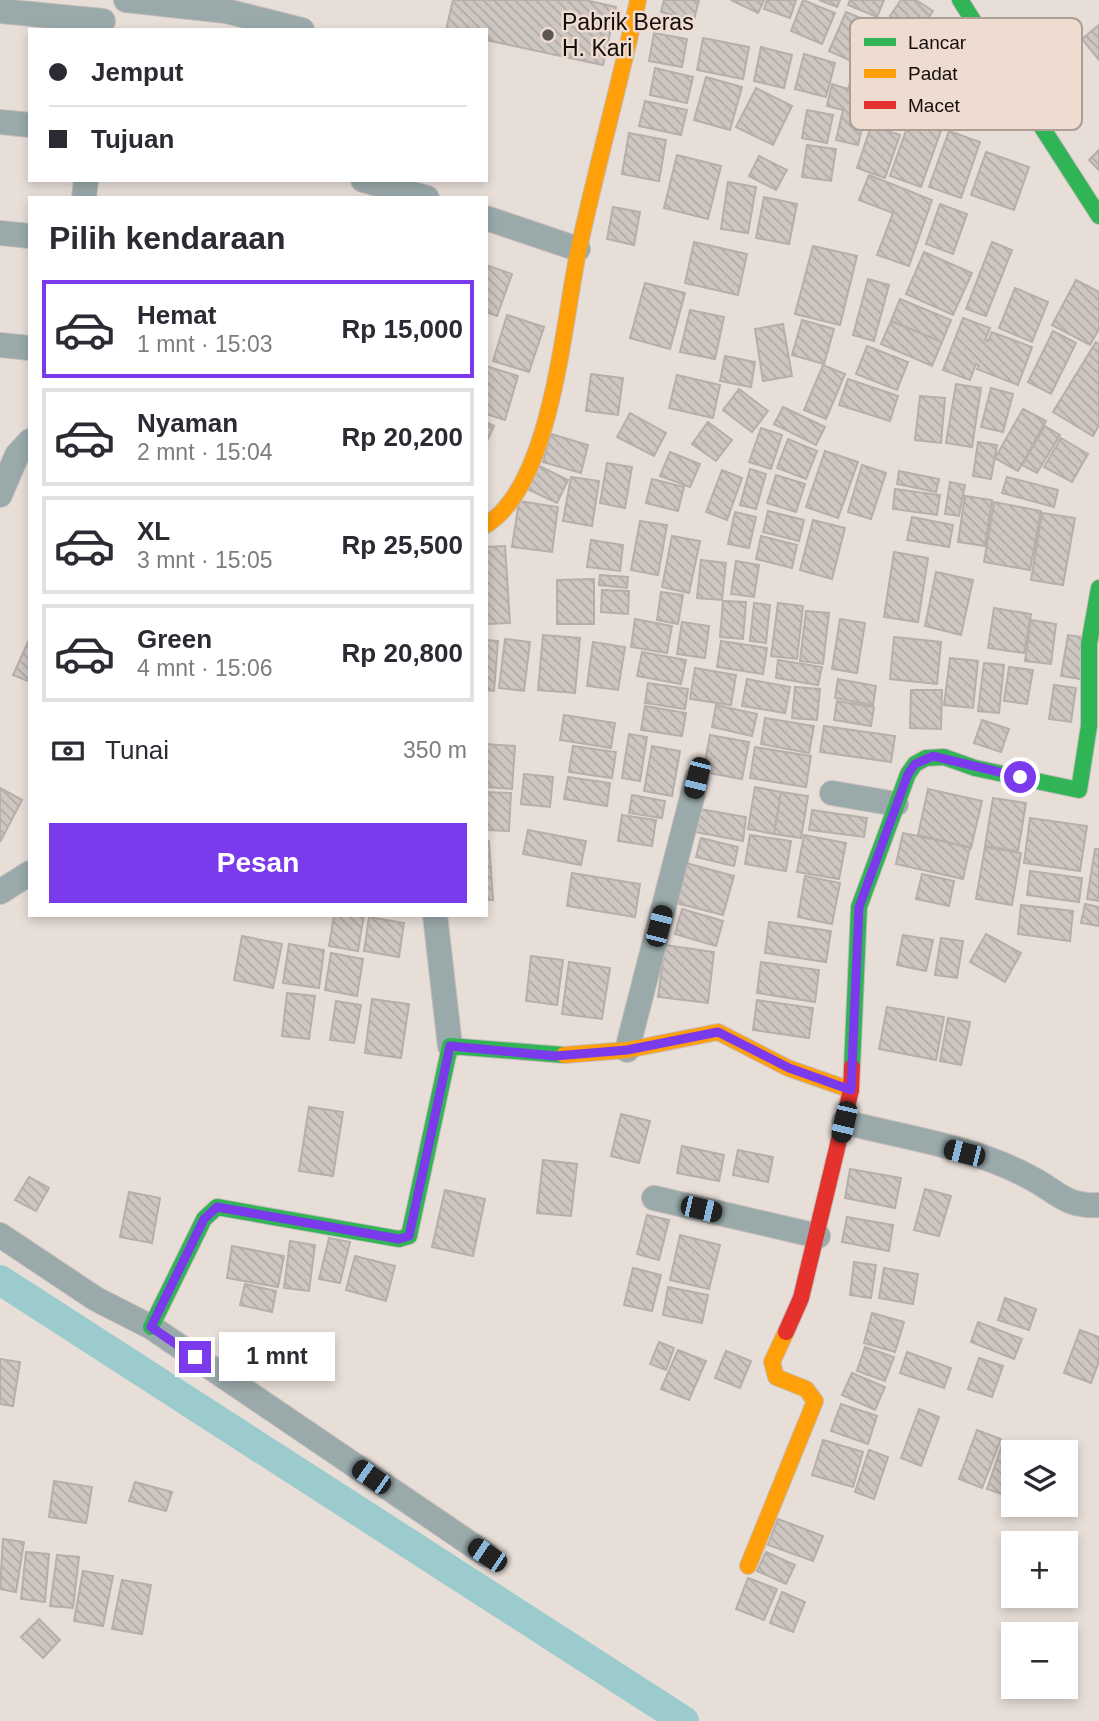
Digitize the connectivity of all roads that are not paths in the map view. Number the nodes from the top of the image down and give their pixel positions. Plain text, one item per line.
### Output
1 (126, 0) edge
2 (638, 0) edge
3 (227, 5) edge
4 (0, 10) edge
5 (104, 17) edge
6 (296, 28) edge
7 (0, 122) edge
8 (28, 125) edge
9 (1047, 130) edge
10 (378, 182) edge
11 (419, 196) edge
12 (1099, 216) edge
13 (488, 219) edge
14 (0, 233) edge
15 (28, 236) edge
16 (578, 249) junction
17 (0, 345) edge
18 (28, 348) edge
19 (16, 450) edge
20 (0, 495) edge
21 (488, 524) edge
22 (1099, 588) edge
23 (697, 778) dead end
24 (1089, 792) edge
25 (832, 793) dead end
26 (896, 804) junction
27 (28, 874) edge
28 (0, 892) edge
29 (435, 917) edge
30 (450, 1046) junction
31 (627, 1050) junction
32 (851, 1090) junction
33 (844, 1122) junction
34 (654, 1198) dead end
35 (1099, 1205) edge
36 (0, 1234) edge
37 (818, 1236) junction
38 (151, 1327) junction
39 (487, 1555) dead end
40 (748, 1566) dead end

1 - 3 street
2 - 16 street
3 - 6 street
4 - 5 street
7 - 8 street
9 - 12 street
10 - 11 street
13 - 16 street
14 - 15 street
16 - 21 street
17 - 18 street
19 - 20 street
22 - 24 street
23 - 31 street
24 - 26 street
25 - 26 street
26 - 32 street
27 - 28 street
29 - 30 street
30 - 31 street
30 - 38 street
31 - 32 street
32 - 33 street
33 - 35 street
33 - 37 street
34 - 37 street
36 - 38 street
37 - 40 street
38 - 39 street

